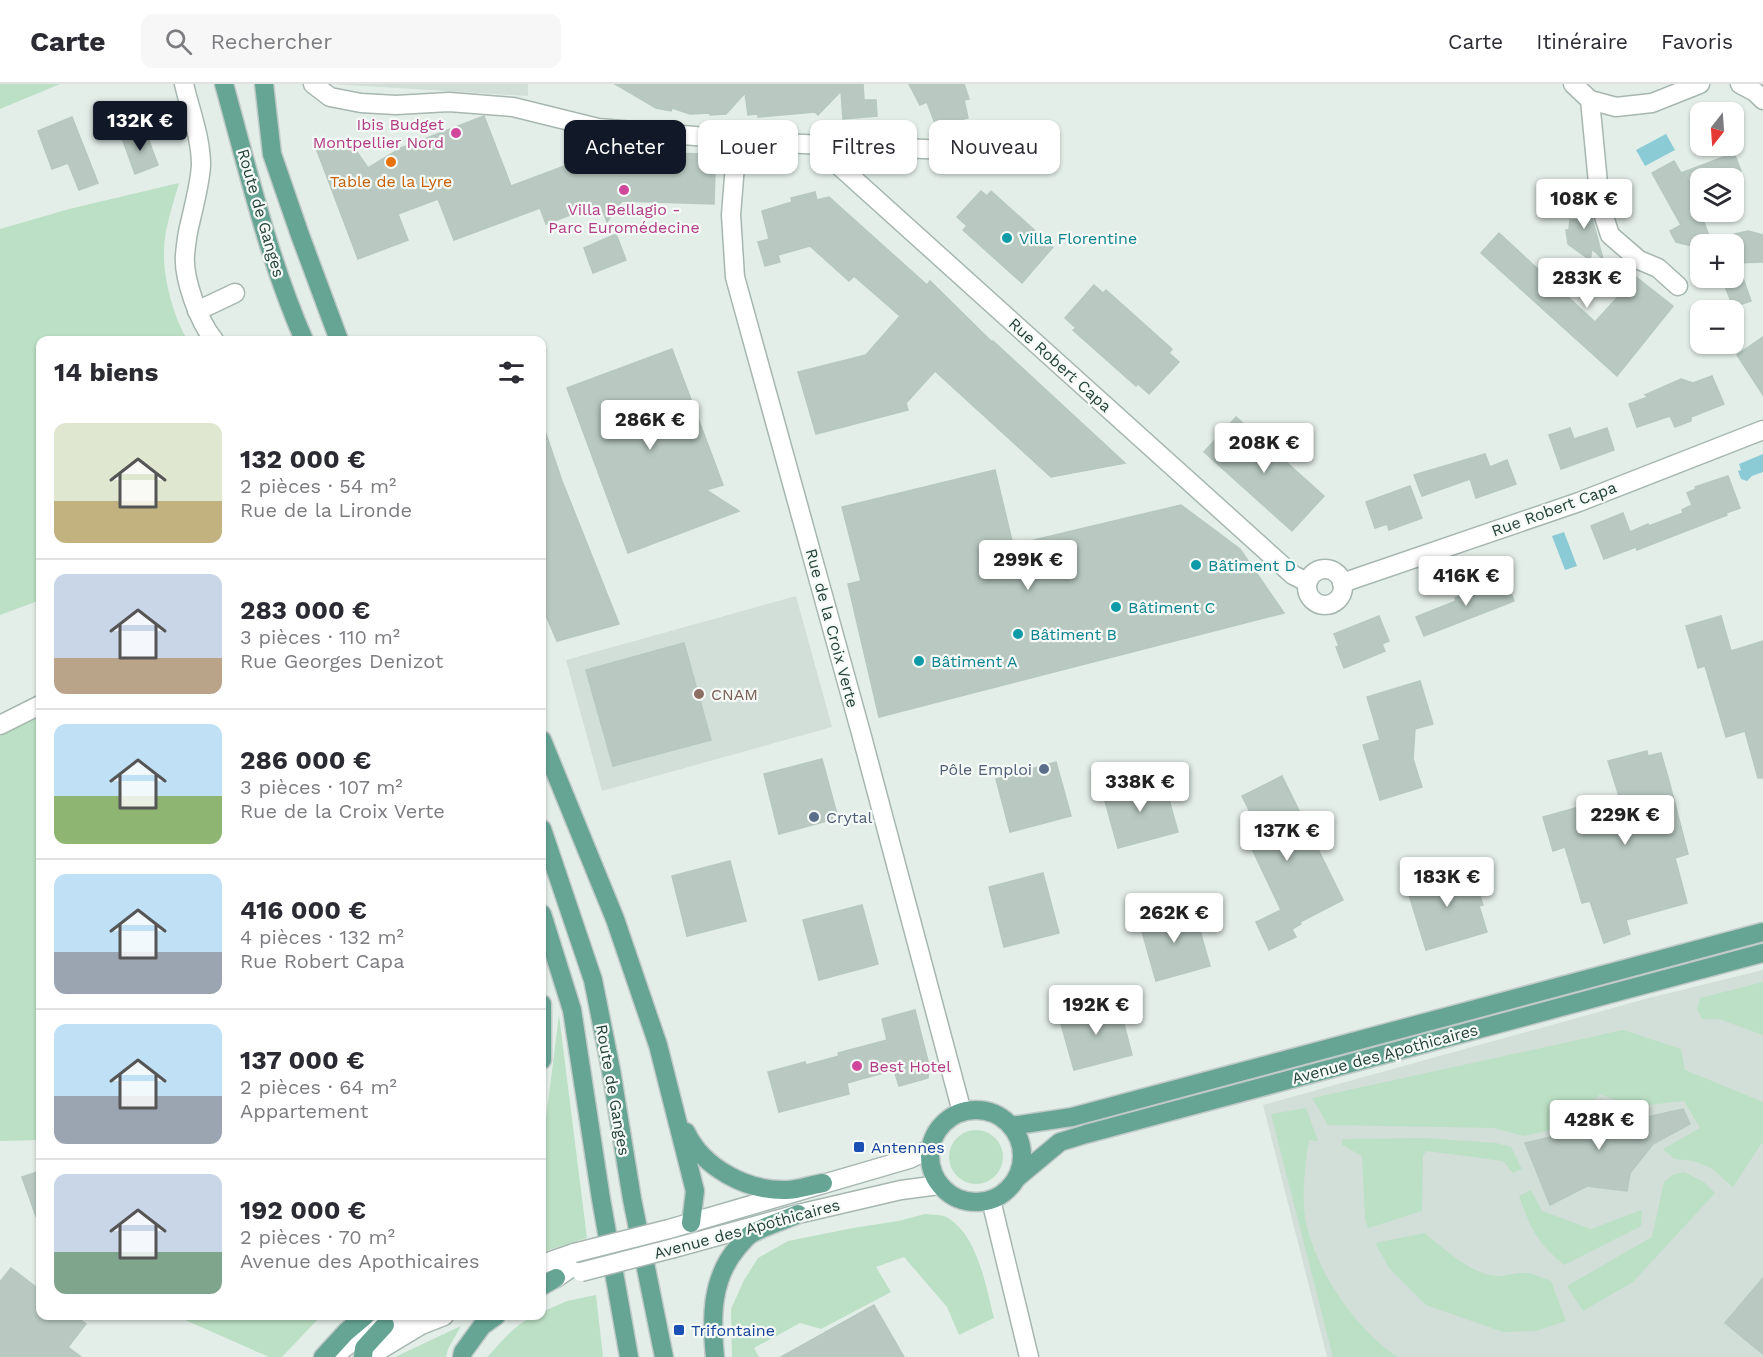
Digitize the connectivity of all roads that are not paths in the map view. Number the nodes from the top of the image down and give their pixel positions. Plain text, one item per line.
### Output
1 (184, 84) edge
2 (224, 84) edge
3 (254, 84) edge
4 (264, 84) edge
5 (313, 84) edge
6 (1573, 84) edge
7 (1700, 84) edge
8 (1740, 84) edge
9 (1590, 100) junction
10 (1763, 100) edge
11 (698, 137) edge
12 (272, 154) junction
13 (734, 174) edge
14 (848, 174) edge
15 (1678, 286) dead end
16 (235, 293) dead end
17 (197, 311) junction
18 (211, 336) edge
19 (302, 336) edge
20 (338, 336) edge
21 (1763, 430) edge
22 (1307, 582) junction
23 (1342, 583) junction
24 (36, 707) edge
25 (0, 724) edge
26 (546, 750) edge
27 (546, 841) edge
28 (546, 927) edge
29 (1763, 932) edge
30 (1763, 953) edge
31 (675, 1109) junction
32 (962, 1112) junction
33 (1011, 1126) junction
34 (930, 1149) junction
35 (1018, 1177) junction
36 (823, 1183) junction
37 (939, 1185) junction
38 (991, 1200) junction
39 (798, 1214) junction
40 (691, 1223) junction
41 (671, 1238) junction
42 (578, 1263) junction
43 (546, 1264) edge
44 (546, 1282) edge
45 (616, 1293) junction
46 (360, 1320) edge
47 (396, 1320) edge
48 (434, 1320) edge
49 (490, 1320) edge
50 (385, 1325) junction
51 (323, 1357) edge
52 (333, 1357) edge
53 (363, 1357) edge
54 (368, 1357) edge
55 (462, 1357) edge
56 (617, 1357) edge
57 (629, 1357) edge
58 (664, 1357) edge
59 (715, 1357) edge
60 (1029, 1357) edge

1 - 17 street
2 - 19 main road, Route de Ganges
3 - 12 main road
4 - 12 main road, Route de Ganges
5 - 11 street
6 - 9 street
7 - 9 street
8 - 10 street
9 - 15 street
12 - 20 main road, Route de Ganges
13 - 32 street, Rue de la Croix Verte
14 - 22 street, Rue Robert Capa
16 - 17 street
17 - 18 street
21 - 23 street, Rue Robert Capa
22 - 23 street
22 - 23 street
24 - 25 street
26 - 31 main road
27 - 58 main road, Route de Ganges
28 - 45 main road, Route de Ganges
29 - 33 main road, Avenue des Apothicaires
30 - 35 main road, Avenue des Apothicaires
31 - 36 main road
31 - 40 main road
32 - 33 main road
32 - 34 main road
33 - 35 main road
34 - 36 street, Avenue des Apothicaires
34 - 37 main road
35 - 38 main road, Avenue des Apothicaires
36 - 40 street, Avenue des Apothicaires
37 - 38 main road
37 - 39 street, Avenue des Apothicaires
38 - 60 street
39 - 41 street, Avenue des Apothicaires
39 - 59 main road
40 - 41 street, Avenue des Apothicaires
41 - 42 street, Avenue des Apothicaires, bridge
42 - 43 street, Avenue des Apothicaires
42 - 44 street, Avenue des Apothicaires
45 - 56 main road
45 - 57 main road, Route de Ganges
46 - 51 main road
47 - 50 street
48 - 54 street
49 - 55 main road
50 - 52 street
50 - 53 main road

